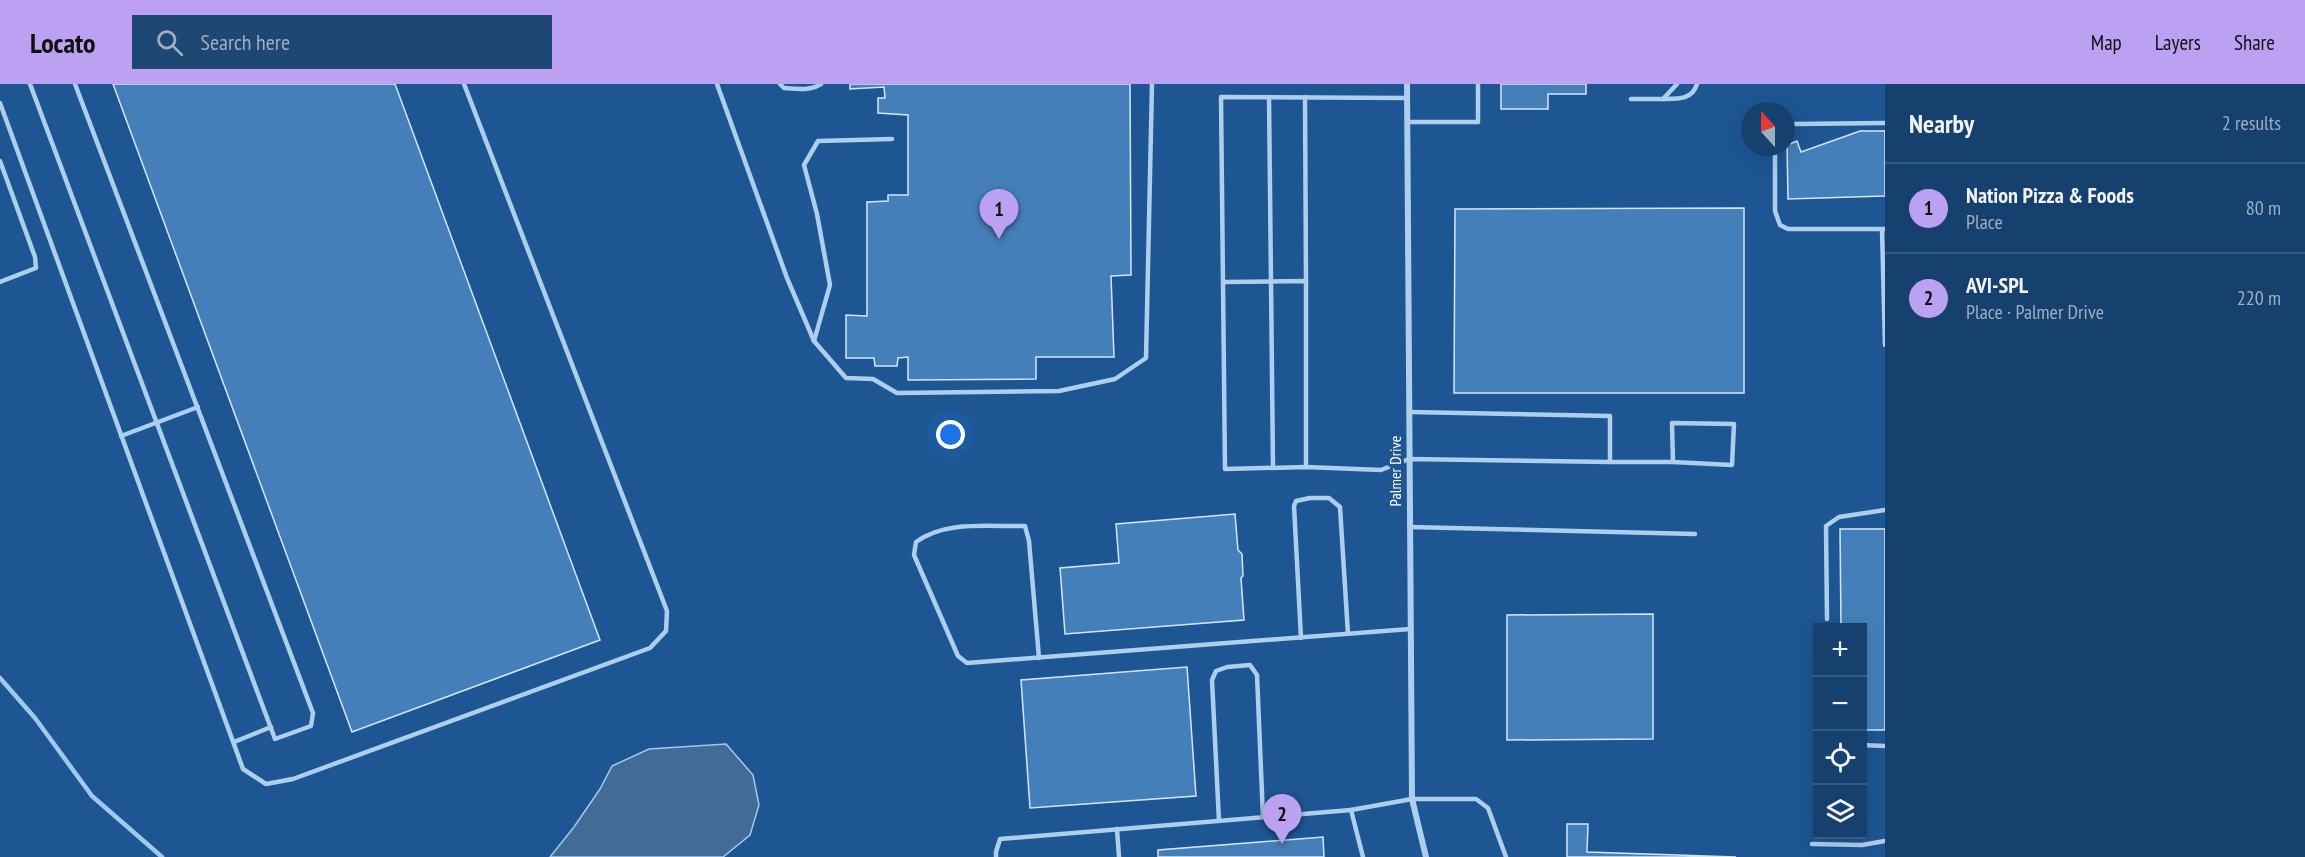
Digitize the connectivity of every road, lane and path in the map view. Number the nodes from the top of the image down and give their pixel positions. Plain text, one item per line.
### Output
1 (30, 84) edge
2 (75, 84) edge
3 (464, 84) edge
4 (717, 84) edge
5 (780, 84) edge
6 (821, 84) edge
7 (1152, 84) edge
8 (1407, 84) edge
9 (1478, 84) edge
10 (1677, 84) edge
11 (1697, 84) edge
12 (1269, 97) junction
13 (1305, 98) junction
14 (1407, 98) junction
15 (1630, 99) dead end
16 (1664, 99) junction
17 (0, 103) edge
18 (1407, 122) junction
19 (1885, 123) edge
20 (1795, 124) edge
21 (892, 139) dead end
22 (1775, 156) edge
23 (0, 161) edge
24 (1883, 229) edge
25 (1270, 281) junction
26 (1306, 281) junction
27 (0, 282) edge
28 (1223, 282) junction
29 (814, 341) junction
30 (1885, 345) edge
31 (198, 407) junction
32 (1409, 412) junction
33 (157, 423) junction
34 (121, 436) junction
35 (1408, 459) junction
36 (1610, 462) junction
37 (1673, 462) junction
38 (1273, 467) junction
39 (1306, 467) junction
40 (1885, 510) edge
41 (1409, 527) junction
42 (1695, 534) dead end
43 (1827, 620) dead end
44 (1410, 629) junction
45 (1348, 634) junction
46 (1301, 638) junction
47 (1039, 658) junction
48 (270, 727) junction
49 (234, 742) junction
50 (1867, 745) edge
51 (1885, 746) edge
52 (1412, 799) junction
53 (1352, 810) junction
54 (1263, 817) junction
55 (1220, 821) junction
56 (1117, 829) junction
57 (1885, 841) edge
58 (1812, 844) dead end
59 (996, 857) edge
60 (1119, 857) edge
61 (1363, 857) edge
62 (1426, 857) edge
63 (1506, 857) edge

1 - 33 lane
2 - 31 lane
3 - 49 lane
4 - 29 lane
5 - 6 lane
7 - 29 lane
8 - 14 street, Palmer Drive
9 - 18 lane
10 - 16 lane
11 - 16 lane
12 - 13 lane
12 - 25 lane
12 - 28 lane
13 - 14 lane
13 - 26 lane
14 - 18 street, Palmer Drive
15 - 16 lane
17 - 34 lane
18 - 32 street, Palmer Drive
19 - 20 lane
21 - 29 lane
22 - 24 lane
23 - 27 lane
24 - 30 lane
25 - 26 lane
25 - 28 lane
25 - 38 lane
26 - 39 lane
28 - 38 lane
31 - 33 lane
31 - 48 lane
32 - 35 street, Palmer Drive
32 - 36 lane
33 - 34 lane
33 - 48 lane
34 - 49 lane
35 - 36 lane
35 - 39 lane
35 - 41 street, Palmer Drive
36 - 37 lane
37 - 37 lane
38 - 39 lane
40 - 43 lane
41 - 42 lane
41 - 44 street, Palmer Drive
44 - 45 lane
44 - 52 street, Palmer Drive
45 - 46 lane
45 - 46 lane
46 - 47 lane
47 - 47 lane
48 - 49 lane
50 - 51 lane
52 - 53 lane
52 - 62 street, Palmer Drive
52 - 63 lane
53 - 54 lane
53 - 61 lane
54 - 55 lane
54 - 55 lane
55 - 56 lane
56 - 59 lane
56 - 60 lane
57 - 58 lane

